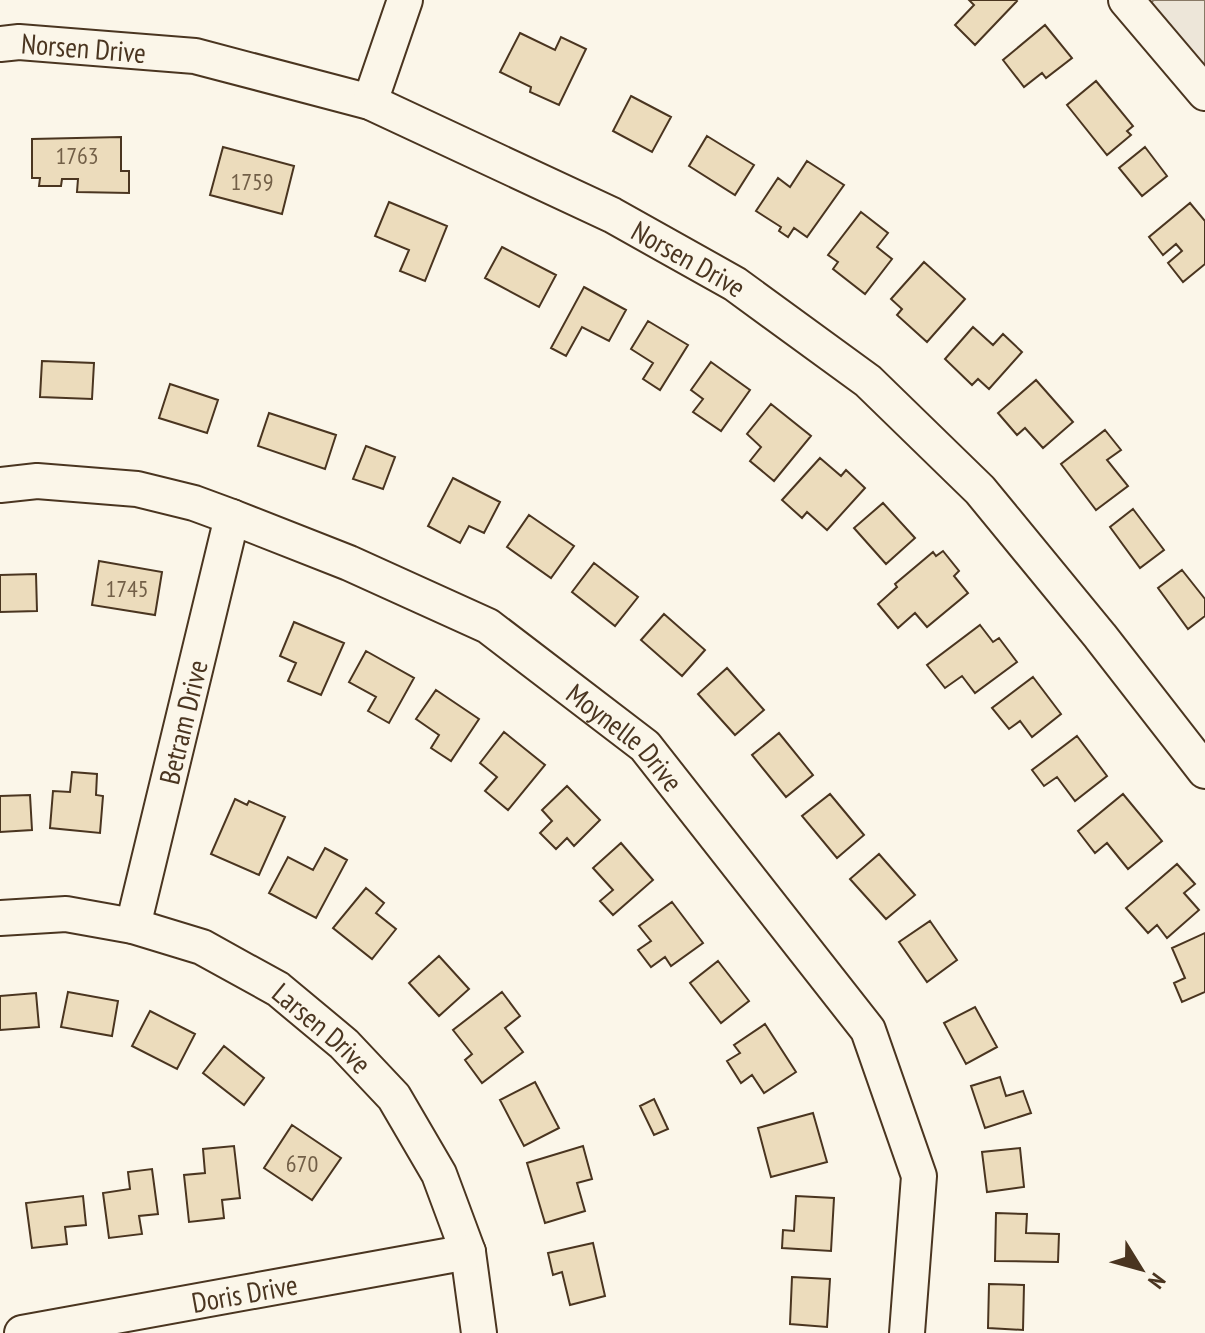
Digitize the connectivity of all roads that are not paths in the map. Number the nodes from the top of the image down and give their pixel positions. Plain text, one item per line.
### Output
1 (405, 0) edge
2 (1126, 0) edge
3 (0, 44) edge
4 (1205, 93) edge
5 (370, 102) junction
6 (0, 485) edge
7 (232, 517) junction
8 (1205, 771) edge
9 (0, 918) edge
10 (133, 926) junction
11 (468, 1252) junction
12 (22, 1333) edge
13 (479, 1333) edge
14 (907, 1333) edge

1 - 5 street
2 - 4 street
3 - 5 street, Norsen Drive
5 - 8 street, Norsen Drive
6 - 7 street, Moynelle Drive
7 - 10 street, Betram Drive
7 - 14 street, Moynelle Drive
9 - 10 street, Larsen Drive
10 - 11 street, Larsen Drive
11 - 12 street, Doris Drive
11 - 13 street, Larsen Drive

